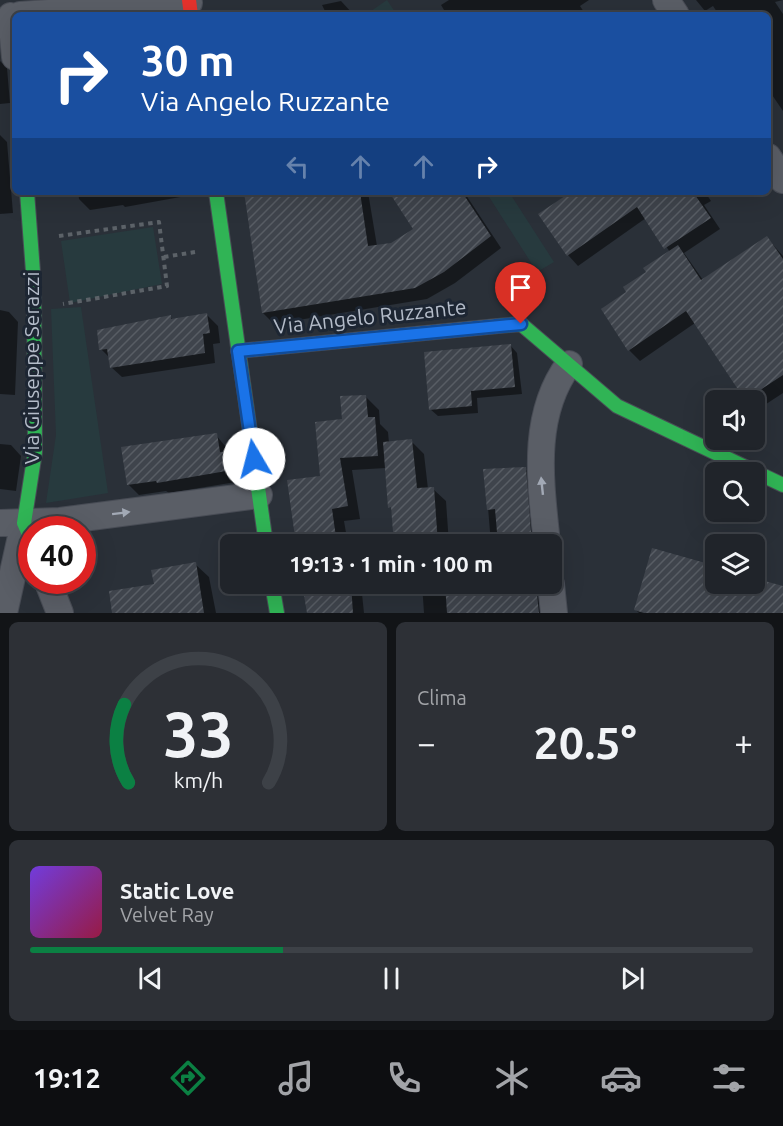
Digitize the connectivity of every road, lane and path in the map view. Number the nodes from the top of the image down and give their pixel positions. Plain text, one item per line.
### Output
1 (190, 6) edge
2 (42, 12) edge
3 (771, 162) edge
4 (783, 180) edge
5 (27, 195) edge
6 (216, 195) edge
7 (56, 236) dead end
8 (203, 250) dead end
9 (164, 257) junction
10 (59, 305) dead end
11 (238, 351) junction
12 (569, 364) junction
13 (783, 485) edge
14 (259, 495) junction
15 (21, 516) edge
16 (96, 516) edge
17 (18, 529) edge
18 (265, 534) edge
19 (546, 534) edge
20 (53, 594) edge
21 (274, 594) edge
22 (552, 594) edge
23 (4, 613) edge
24 (60, 613) edge
25 (277, 613) edge
26 (554, 613) edge

1 - 2 street
3 - 4 street
5 - 15 street, Via Giuseppe Serazzi
6 - 11 street
7 - 9 path
8 - 9 path
9 - 10 path
11 - 12 street, Via Angelo Ruzzante
11 - 14 street
12 - 13 street, Via Angelo Ruzzante
19 -> 12 street
16 -> 14 street
14 - 18 street
17 - 23 street, Via Giuseppe Serazzi
20 - 24 street
21 - 25 street
22 - 26 street

